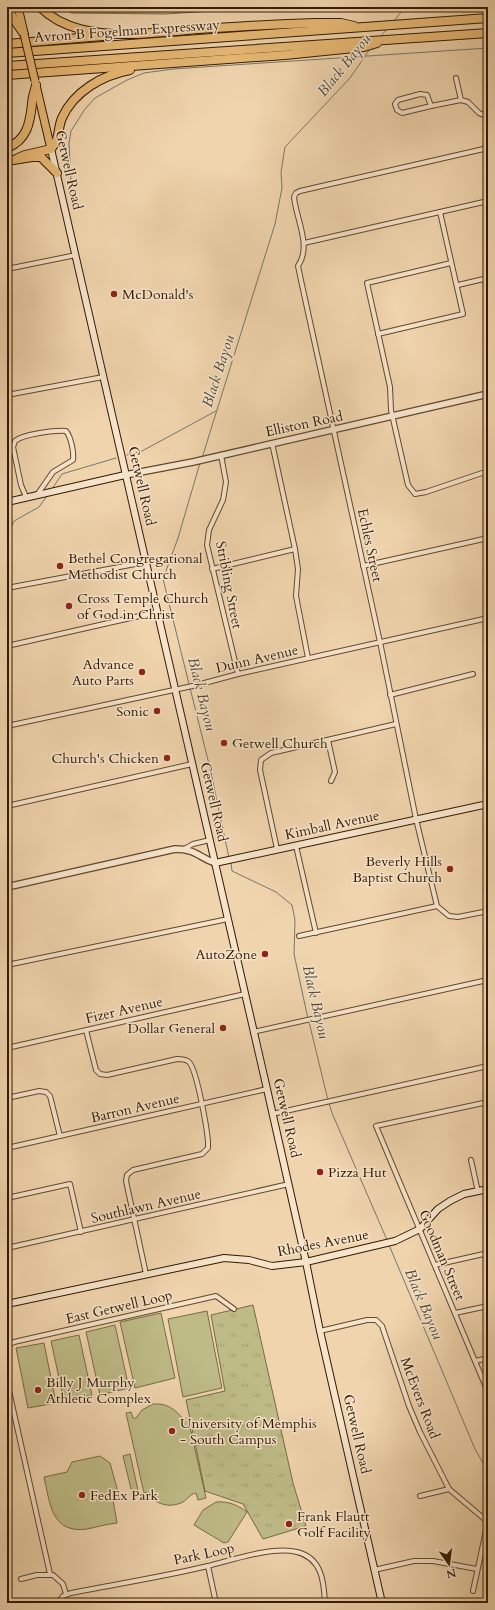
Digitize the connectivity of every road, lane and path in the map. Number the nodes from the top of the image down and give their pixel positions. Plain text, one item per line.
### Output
1 (8, 7) edge
2 (18, 7) edge
3 (40, 7) edge
4 (488, 18) edge
5 (363, 27) junction
6 (134, 33) junction
7 (488, 33) edge
8 (24, 34) junction
9 (7, 44) edge
10 (354, 45) junction
11 (7, 53) edge
12 (176, 63) junction
13 (7, 66) edge
14 (7, 75) edge
15 (456, 78) dead end
16 (36, 83) junction
17 (461, 100) junction
18 (431, 106) junction
19 (488, 117) edge
20 (7, 148) edge
21 (488, 148) edge
22 (51, 149) junction
23 (18, 158) junction
24 (7, 161) edge
25 (57, 173) junction
26 (488, 201) edge
27 (440, 212) junction
28 (304, 244) junction
29 (76, 256) junction
30 (451, 264) junction
31 (7, 269) edge
32 (488, 278) edge
33 (458, 285) junction
34 (378, 334) junction
35 (103, 377) junction
36 (488, 394) edge
37 (7, 395) edge
38 (392, 416) junction
39 (334, 430) junction
40 (272, 443) junction
41 (221, 455) junction
42 (488, 471) edge
43 (125, 476) junction
44 (36, 495) junction
45 (26, 497) junction
46 (7, 502) edge
47 (488, 538) edge
48 (295, 549) junction
49 (146, 562) junction
50 (363, 566) junction
51 (212, 569) junction
52 (7, 588) edge
53 (157, 612) junction
54 (488, 618) edge
55 (380, 642) junction
56 (7, 646) edge
57 (308, 658) junction
58 (238, 674) junction
59 (473, 674) dead end
60 (175, 689) junction
61 (390, 695) junction
62 (396, 724) junction
63 (7, 726) edge
64 (328, 740) junction
65 (192, 764) junction
66 (331, 781) dead end
67 (488, 804) edge
68 (7, 806) edge
69 (416, 819) junction
70 (210, 840) junction
71 (296, 846) junction
72 (184, 849) junction
73 (277, 849) junction
74 (215, 863) junction
75 (7, 887) edge
76 (437, 906) junction
77 (488, 911) edge
78 (228, 918) junction
79 (316, 933) junction
80 (299, 936) dead end
81 (7, 966) edge
82 (483, 981) dead end
83 (245, 994) junction
84 (86, 1030) junction
85 (253, 1032) junction
86 (7, 1048) edge
87 (488, 1066) edge
88 (267, 1089) junction
89 (7, 1098) edge
90 (488, 1102) edge
91 (202, 1104) junction
92 (272, 1114) junction
93 (60, 1136) junction
94 (7, 1148) edge
95 (471, 1160) dead end
96 (289, 1184) junction
97 (488, 1189) edge
98 (478, 1192) junction
99 (7, 1198) edge
100 (134, 1220) junction
101 (420, 1229) junction
102 (81, 1232) junction
103 (7, 1248) edge
104 (488, 1253) edge
105 (306, 1262) junction
106 (434, 1265) junction
107 (146, 1274) junction
108 (7, 1304) edge
109 (488, 1306) edge
110 (234, 1309) dead end
111 (455, 1313) junction
112 (320, 1331) junction
113 (7, 1346) edge
114 (488, 1358) edge
115 (475, 1361) junction
116 (7, 1382) edge
117 (488, 1392) edge
118 (449, 1489) junction
119 (420, 1496) dead end
120 (488, 1522) edge
121 (208, 1566) junction
122 (478, 1569) junction
123 (374, 1570) junction
124 (50, 1574) junction
125 (21, 1579) dead end
126 (473, 1591) dead end
127 (66, 1594) junction
128 (58, 1603) edge
129 (216, 1603) edge
130 (325, 1603) edge
131 (382, 1603) edge

1 - 8 highway
2 - 8 main road, Getwell Road
3 - 6 highway
4 - 5 highway, Avron B Fogelman Expressway
5 - 6 highway
5 - 11 highway, Avron B Fogelman Expressway
6 - 9 highway
7 - 10 highway
8 - 16 main road, Getwell Road, bridge
10 - 12 highway
10 - 13 highway, Avron B Fogelman Expressway
12 - 14 highway
12 - 22 highway
15 - 17 street
16 - 20 highway
16 - 22 main road, Getwell Road
17 - 18 street
17 - 19 street
18 - 18 street
21 - 28 street, Echles Street
22 - 23 highway
22 - 25 main road, Getwell Road
23 - 24 highway
23 - 25 highway
25 - 29 main road, Getwell Road
26 - 27 street
27 - 28 street
27 - 30 street
28 - 39 street, Echles Street
29 - 31 street
29 - 35 main road, Getwell Road
30 - 33 street
30 - 34 street
32 - 33 street
33 - 34 street
34 - 38 street
35 - 37 street
35 - 43 main road, Getwell Road
36 - 38 street, Elliston Road
38 - 39 street, Elliston Road
38 - 42 street
39 - 40 street, Elliston Road
39 - 50 street, Echles Street
40 - 41 street, Elliston Road
40 - 48 street
41 - 43 street, Elliston Road
41 - 51 street, Stribling Street
43 - 44 main road
43 - 49 main road, Getwell Road
44 - 45 main road
44 - 45 street
45 - 46 main road
47 - 50 street
48 - 51 street
48 - 57 street
49 - 52 street
49 - 53 main road, Getwell Road
50 - 55 street, Echles Street
51 - 58 street, Stribling Street
53 - 56 street
53 - 60 main road, Getwell Road
54 - 55 street, Dunn Avenue
55 - 57 street, Dunn Avenue
55 - 61 street, Echles Street
57 - 58 street, Dunn Avenue
58 - 60 street, Dunn Avenue
59 - 61 street
60 - 63 street, Dunn Avenue
60 - 65 main road, Getwell Road
61 - 62 street, Echles Street
62 - 64 street
62 - 69 street, Echles Street
64 - 66 street
64 - 73 street
65 - 68 street
65 - 70 main road, Getwell Road
67 - 69 main road, Kimball Avenue
69 - 71 main road, Kimball Avenue
69 - 76 street, Echles Street
70 - 72 street
70 - 74 main road, Getwell Road
71 - 73 main road, Kimball Avenue
71 - 79 street
72 - 74 street
72 - 75 street
73 - 74 main road, Kimball Avenue
74 - 78 main road, Getwell Road
76 - 77 street
76 - 79 street
78 - 81 street
78 - 83 main road, Getwell Road
79 - 80 street
82 - 85 street
83 - 84 street, Fizer Avenue
83 - 85 main road, Getwell Road
84 - 86 street, Fizer Avenue
84 - 91 street
85 - 88 main road, Getwell Road
87 - 92 street
88 - 91 street, Barron Avenue
88 - 92 main road, Getwell Road
89 - 93 street
90 - 101 street, Goodman Street
91 - 93 street, Barron Avenue
91 - 100 street
92 - 96 main road, Getwell Road
93 - 94 street, Barron Avenue
95 - 98 street
96 - 100 street, Southlawn Avenue
96 - 105 main road, Getwell Road
97 - 98 main road, Rhodes Avenue
98 - 101 main road, Rhodes Avenue
99 - 102 street
100 - 102 street, Southlawn Avenue
100 - 107 street
101 - 105 main road, Rhodes Avenue
101 - 106 street, Goodman Street
102 - 103 street, Southlawn Avenue
104 - 106 street
105 - 107 main road, Rhodes Avenue
105 - 112 main road, Getwell Road
106 - 111 street, Goodman Street
107 - 108 main road, Rhodes Avenue
109 - 111 street
110 - 113 street, East Getwell Loop
111 - 115 street, Goodman Street
112 - 118 street, McEvers Road
112 - 123 main road, Getwell Road
114 - 115 street
115 - 117 street, Goodman Street
116 - 124 street
118 - 119 street
118 - 120 street, McEvers Road
120 - 122 street
121 - 127 street, Park Loop
121 - 129 street
121 - 130 street, Park Loop
122 - 123 street
122 - 126 street
123 - 131 main road, Getwell Road
124 - 125 street
124 - 127 street
127 - 128 street

